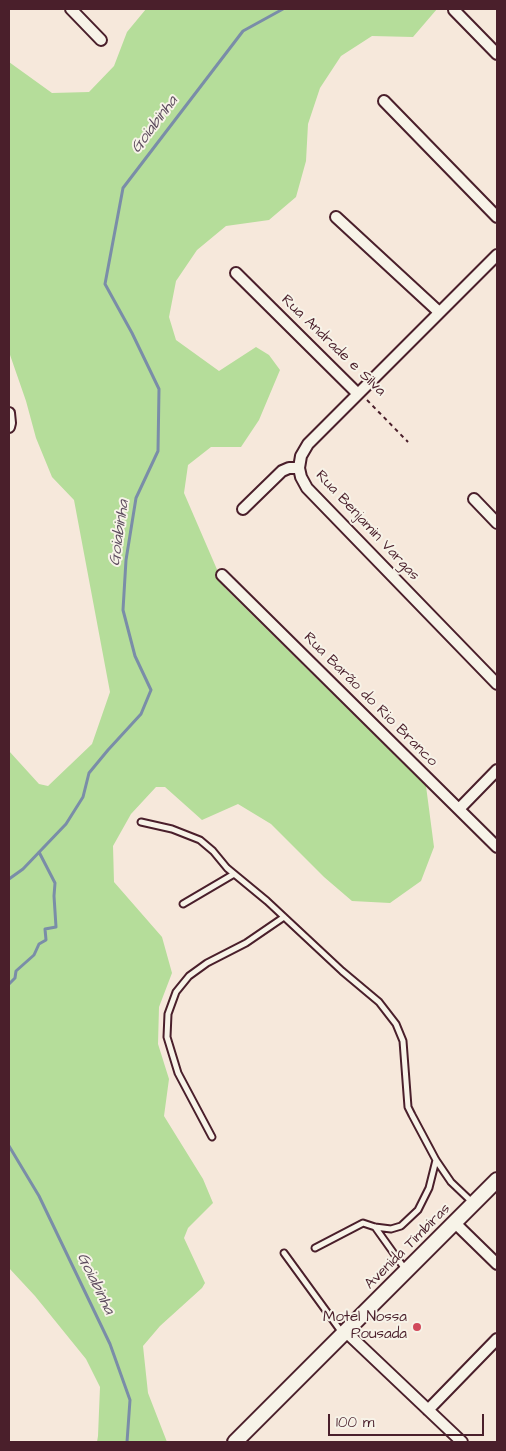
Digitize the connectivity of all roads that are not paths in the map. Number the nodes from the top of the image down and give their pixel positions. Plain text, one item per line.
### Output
1 (71, 9) edge
2 (454, 10) dead end
3 (101, 40) dead end
4 (497, 54) edge
5 (384, 101) dead end
6 (497, 216) edge
7 (336, 217) dead end
8 (497, 255) edge
9 (236, 273) dead end
10 (439, 312) junction
11 (358, 393) junction
12 (9, 413) edge
13 (9, 427) edge
14 (299, 468) junction
15 (474, 499) dead end
16 (242, 509) dead end
17 (497, 523) edge
18 (222, 575) dead end
19 (497, 684) edge
20 (497, 770) edge
21 (459, 809) junction
22 (141, 822) dead end
23 (497, 847) edge
24 (234, 874) junction
25 (183, 904) dead end
26 (284, 917) junction
27 (212, 1137) dead end
28 (436, 1160) junction
29 (497, 1180) edge
30 (474, 1204) junction
31 (455, 1223) junction
32 (375, 1227) junction
33 (315, 1248) dead end
34 (284, 1253) dead end
35 (497, 1264) edge
36 (406, 1270) junction
37 (345, 1333) junction
38 (497, 1339) edge
39 (428, 1410) junction
40 (238, 1441) edge
41 (462, 1442) edge

1 - 3 street
2 - 4 street
5 - 6 street
7 - 10 street
8 - 10 street, Rua Benjamin Vargas
9 - 11 street, Rua Andrade e Silva
10 - 11 street, Rua Benjamin Vargas
11 - 14 street, Rua Benjamin Vargas
12 - 13 street
14 - 16 street
14 - 19 street, Rua Benjamin Vargas
15 - 17 street
18 - 21 street, Rua Barão do Rio Branco
20 - 21 street
21 - 23 street, Rua Barão do Rio Branco
22 - 24 lane
24 - 25 lane
24 - 26 lane
26 - 27 lane
26 - 28 lane
28 - 30 lane
28 - 32 lane
29 - 30 street, Avenida Timbiras
30 - 31 street, Avenida Timbiras
31 - 35 street
31 - 36 street, Avenida Timbiras
32 - 33 lane
32 - 36 lane
34 - 37 lane
36 - 37 street, Avenida Timbiras
37 - 39 street
37 - 40 street, Avenida Timbiras
38 - 39 street
39 - 41 street

